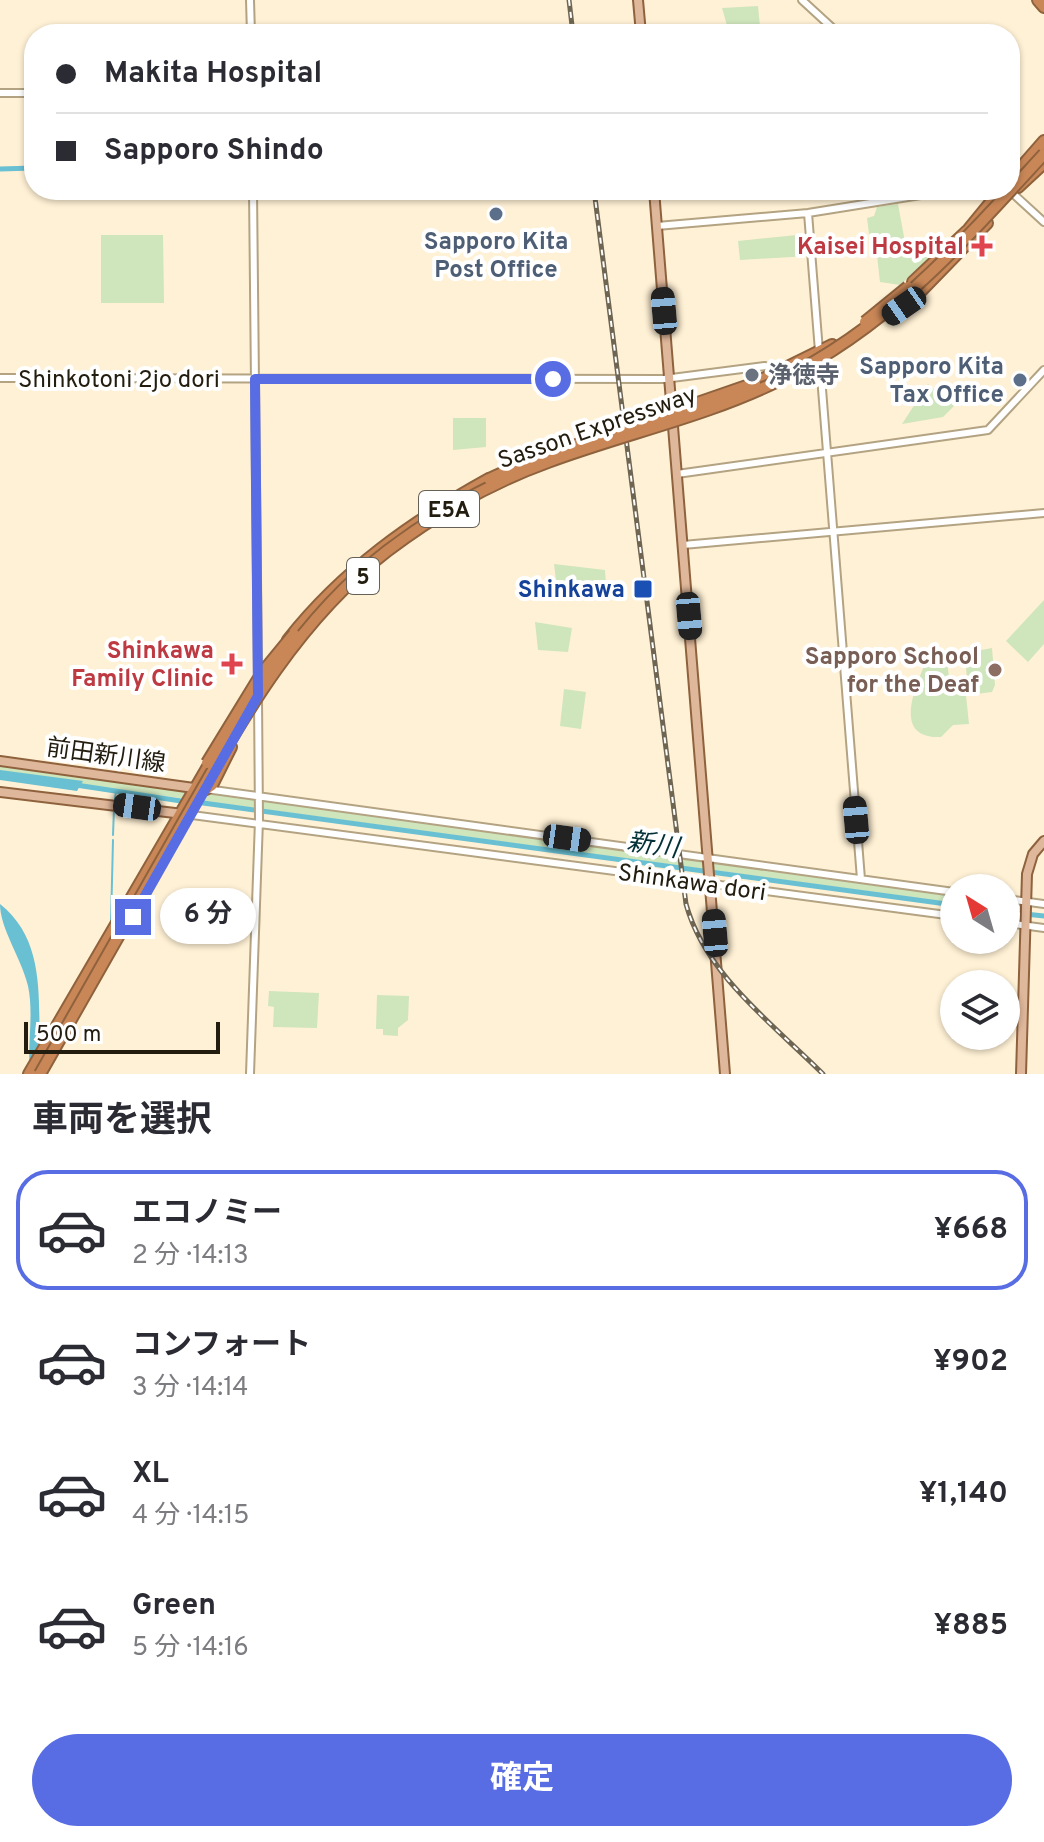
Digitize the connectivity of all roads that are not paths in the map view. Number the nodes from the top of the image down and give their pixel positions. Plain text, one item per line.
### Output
1 (250, 0) edge
2 (638, 0) edge
3 (802, 0) edge
4 (1038, 0) edge
5 (1044, 7) edge
6 (251, 24) edge
7 (640, 24) edge
8 (828, 24) edge
9 (0, 93) edge
10 (24, 93) edge
11 (1043, 149) edge
12 (1044, 163) edge
13 (1020, 175) edge
14 (1020, 175) edge
15 (1020, 180) edge
16 (1020, 199) edge
17 (253, 200) edge
18 (655, 200) edge
19 (889, 200) edge
20 (997, 200) edge
21 (997, 200) edge
22 (997, 200) edge
23 (998, 200) edge
24 (1001, 200) edge
25 (808, 213) junction
26 (1044, 222) edge
27 (657, 226) junction
28 (967, 231) junction
29 (857, 335) junction
30 (842, 341) junction
31 (820, 357) junction
32 (765, 366) dead end
33 (1044, 370) edge
34 (0, 378) edge
35 (255, 379) junction
36 (669, 379) junction
37 (828, 453) junction
38 (677, 474) junction
39 (492, 484) junction
40 (1044, 513) edge
41 (833, 532) junction
42 (683, 545) junction
43 (324, 603) junction
44 (318, 616) junction
45 (258, 683) junction
46 (258, 696) junction
47 (230, 749) junction
48 (221, 759) junction
49 (0, 761) edge
50 (200, 788) junction
51 (0, 792) edge
52 (259, 798) junction
53 (179, 813) junction
54 (192, 815) junction
55 (259, 822) junction
56 (1044, 841) edge
57 (709, 861) junction
58 (861, 879) junction
59 (711, 882) junction
60 (940, 890) edge
61 (1020, 901) edge
62 (1026, 902) junction
63 (1044, 904) edge
64 (940, 914) edge
65 (1020, 925) edge
66 (1026, 926) junction
67 (1044, 928) edge
68 (37, 1074) edge
69 (250, 1074) edge
70 (725, 1074) edge
71 (1021, 1074) edge

1 - 6 street
2 - 7 main road
3 - 8 street
4 - 5 highway
9 - 10 street
11 - 13 highway, Sasson Expressway / E5A, bridge
11 - 14 highway, Sasson Expressway / E5A, bridge
12 - 15 highway, 5
16 - 26 street
17 - 35 street
18 - 27 main road
19 - 25 street
20 - 28 highway, 5
21 - 30 highway, Sasson Expressway / E5A, bridge
22 - 31 highway, 5
23 - 29 highway, Sasson Expressway / E5A, bridge
24 - 29 highway, bridge
25 - 27 street
25 - 31 street
27 - 36 main road
28 - 30 highway, bridge
28 - 31 highway, 5
29 - 44 highway, Sasson Expressway / E5A, bridge
30 - 43 highway, Sasson Expressway / E5A, bridge
31 - 37 street
31 - 39 highway, 5, bridge
32 - 36 street, Shinkotoni 2jo dori
33 - 37 street
34 - 35 street, Shinkotoni 2jo dori
35 - 36 street, Shinkotoni 2jo dori
35 - 45 street
36 - 38 main road
37 - 38 street
37 - 41 street
38 - 42 main road
39 - 45 highway, 5
39 - 46 highway, 5
40 - 41 street
41 - 42 street
41 - 58 street
42 - 57 main road
43 - 50 highway, bridge
43 - 68 highway, Sasson Expressway / E5A, bridge
44 - 47 highway, bridge
44 - 68 highway, Sasson Expressway / E5A, bridge
45 - 46 street
45 - 50 highway, 5
46 - 48 highway, 5
46 - 52 street
47 - 48 highway
47 - 50 highway
48 - 50 highway, 5
49 - 50 main road, 前田新川線
50 - 52 street, Shinkawa dori
50 - 53 highway, 5
50 - 54 highway, 5
51 - 53 main road, 前田新川線
52 - 55 street
52 - 57 street, Shinkawa dori
53 - 54 main road, 前田新川線
53 - 68 highway, 5
54 - 55 street, Shinkawa dori
54 - 68 highway, 5, bridge
55 - 59 street, Shinkawa dori
55 - 69 street
56 - 62 main road
57 - 58 street, Shinkawa dori
57 - 59 main road
58 - 60 street, Shinkawa dori
59 - 64 street, Shinkawa dori
59 - 70 main road
61 - 62 street
62 - 63 street
62 - 66 main road
65 - 66 street
66 - 67 street
66 - 71 main road

